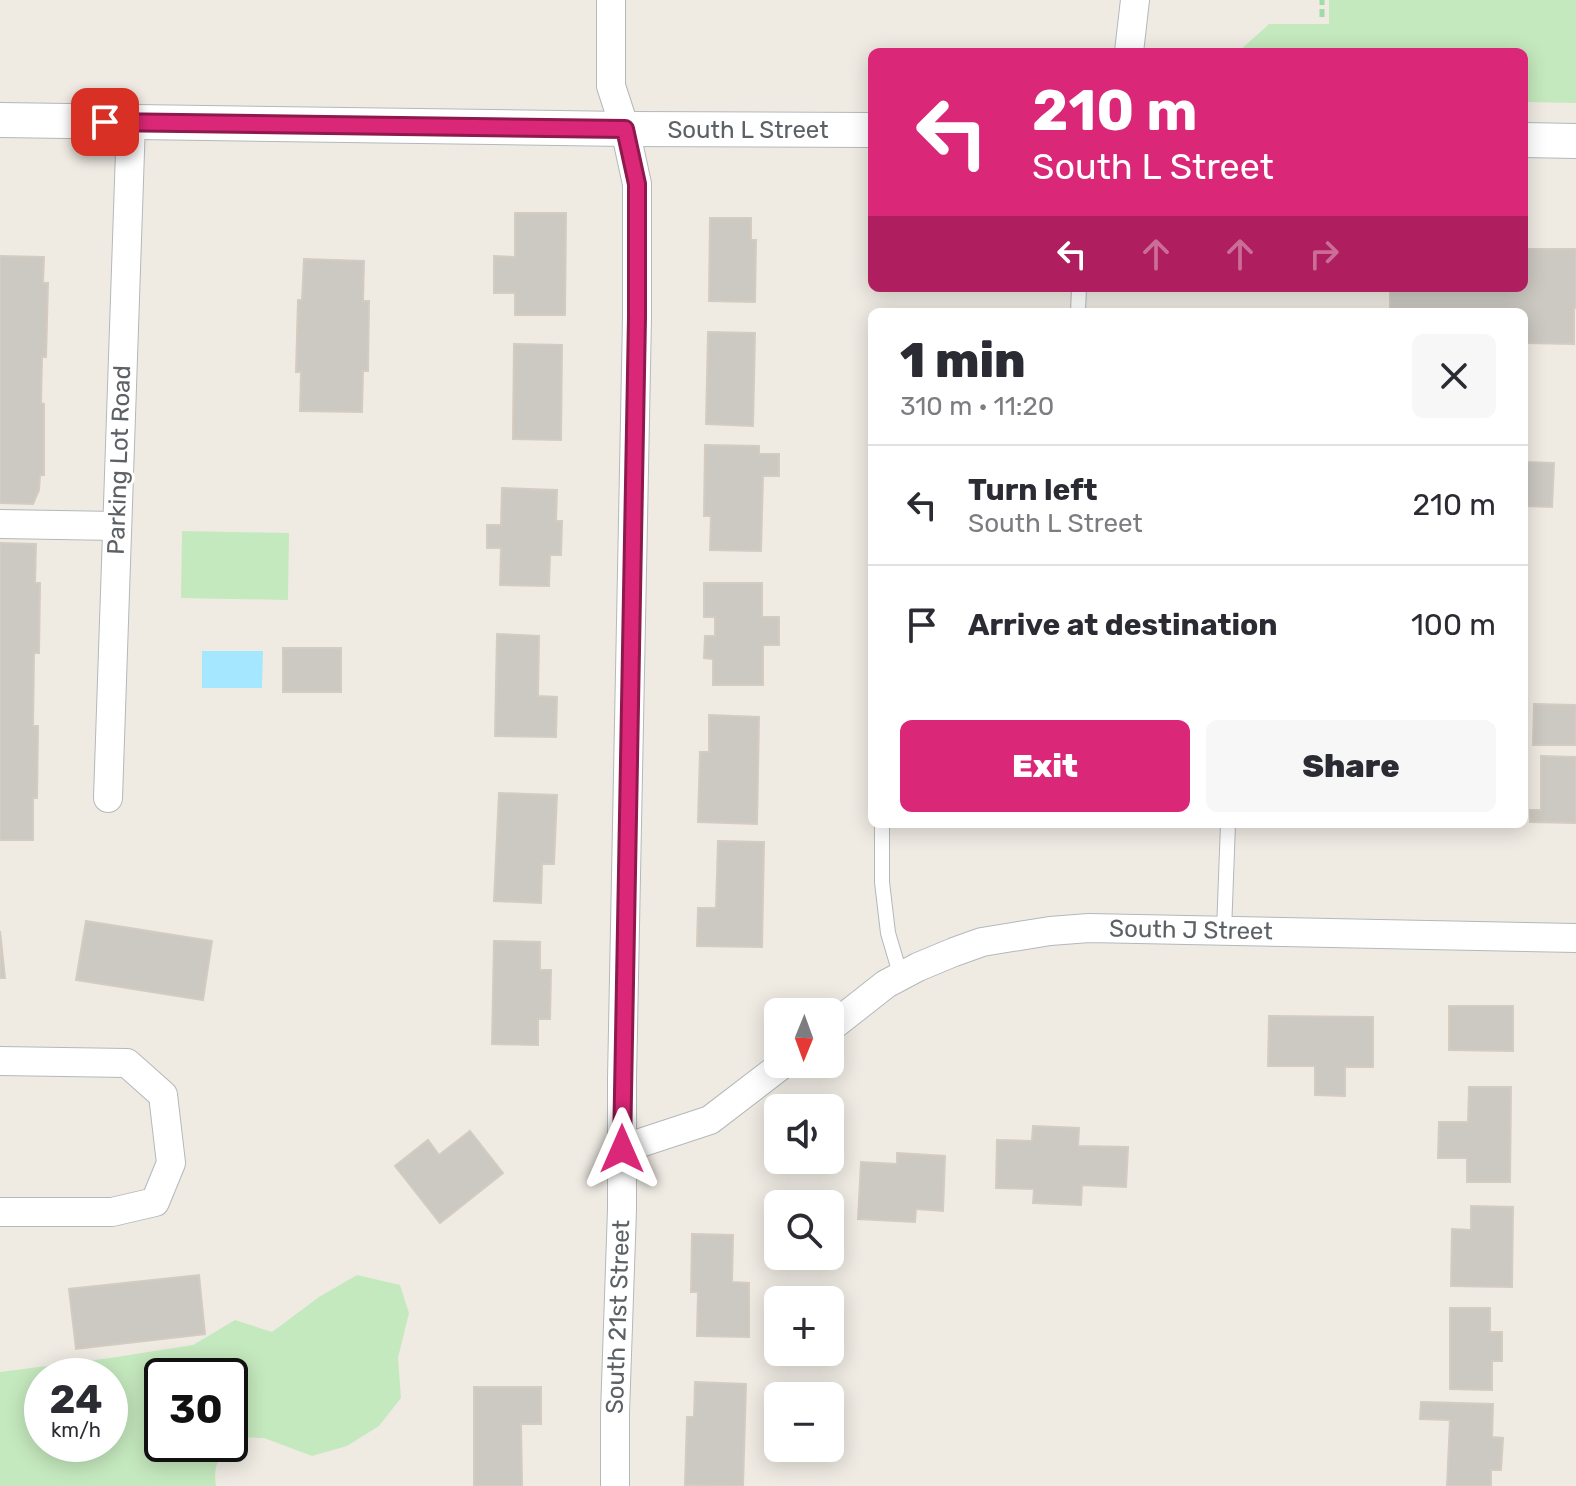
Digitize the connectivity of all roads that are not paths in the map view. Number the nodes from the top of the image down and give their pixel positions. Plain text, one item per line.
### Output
1 (611, 0) edge
2 (1135, 0) edge
3 (1129, 48) edge
4 (0, 120) edge
5 (131, 122) junction
6 (625, 129) junction
7 (868, 130) edge
8 (1528, 140) edge
9 (1576, 141) edge
10 (0, 524) edge
11 (117, 526) junction
12 (108, 798) dead end
13 (882, 828) edge
14 (1228, 828) edge
15 (1224, 931) junction
16 (1576, 938) edge
17 (901, 977) junction
18 (844, 1017) edge
19 (0, 1061) edge
20 (765, 1078) edge
21 (622, 1149) junction
22 (0, 1212) edge
23 (615, 1486) edge

1 - 6 street, South 21st Street
2 - 3 street
4 - 5 street, South L Street
5 - 6 street, South L Street
5 - 11 street, Parking Lot Road
6 - 7 street, South L Street
6 - 21 street, South 21st Street
8 - 9 street
10 - 11 street
11 - 12 street, Parking Lot Road
13 - 17 lane
14 - 15 lane
15 - 16 street, South J Street
15 - 17 street, South J Street
17 - 18 street, South J Street
19 - 22 street
20 - 21 street
21 - 23 street, South 21st Street

